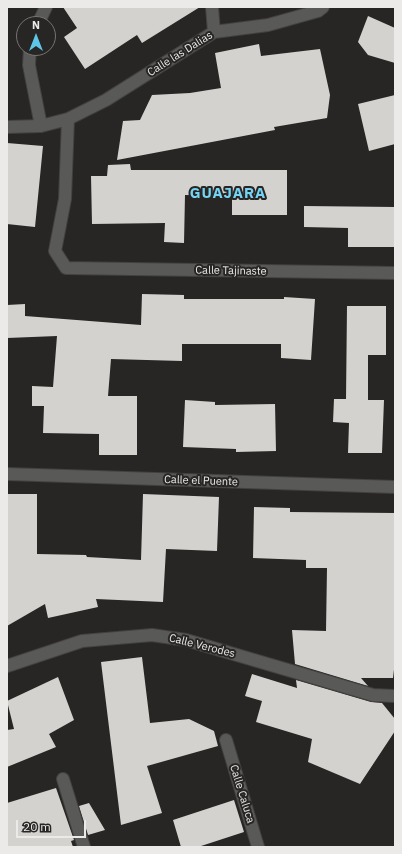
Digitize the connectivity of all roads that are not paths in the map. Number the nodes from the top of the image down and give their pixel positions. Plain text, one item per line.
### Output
1 (212, 7) edge
2 (323, 7) edge
3 (214, 32) junction
4 (30, 56) edge
5 (68, 119) junction
6 (41, 126) junction
7 (7, 127) edge
8 (395, 273) edge
9 (7, 474) edge
10 (395, 487) edge
11 (7, 666) edge
12 (395, 696) edge
13 (226, 740) dead end
14 (63, 780) dead end
15 (84, 847) edge
16 (258, 847) edge

1 - 3 street
2 - 3 street, Calle las Dalias
3 - 5 street, Calle las Dalias
4 - 6 street
5 - 6 street, Calle las Dalias
5 - 8 street, Calle Tajinaste
6 - 7 street, Calle las Dalias
9 - 10 street, Calle el Puente
11 - 12 street, Calle Verodes
13 - 16 street, Calle Caluca
14 - 15 street

